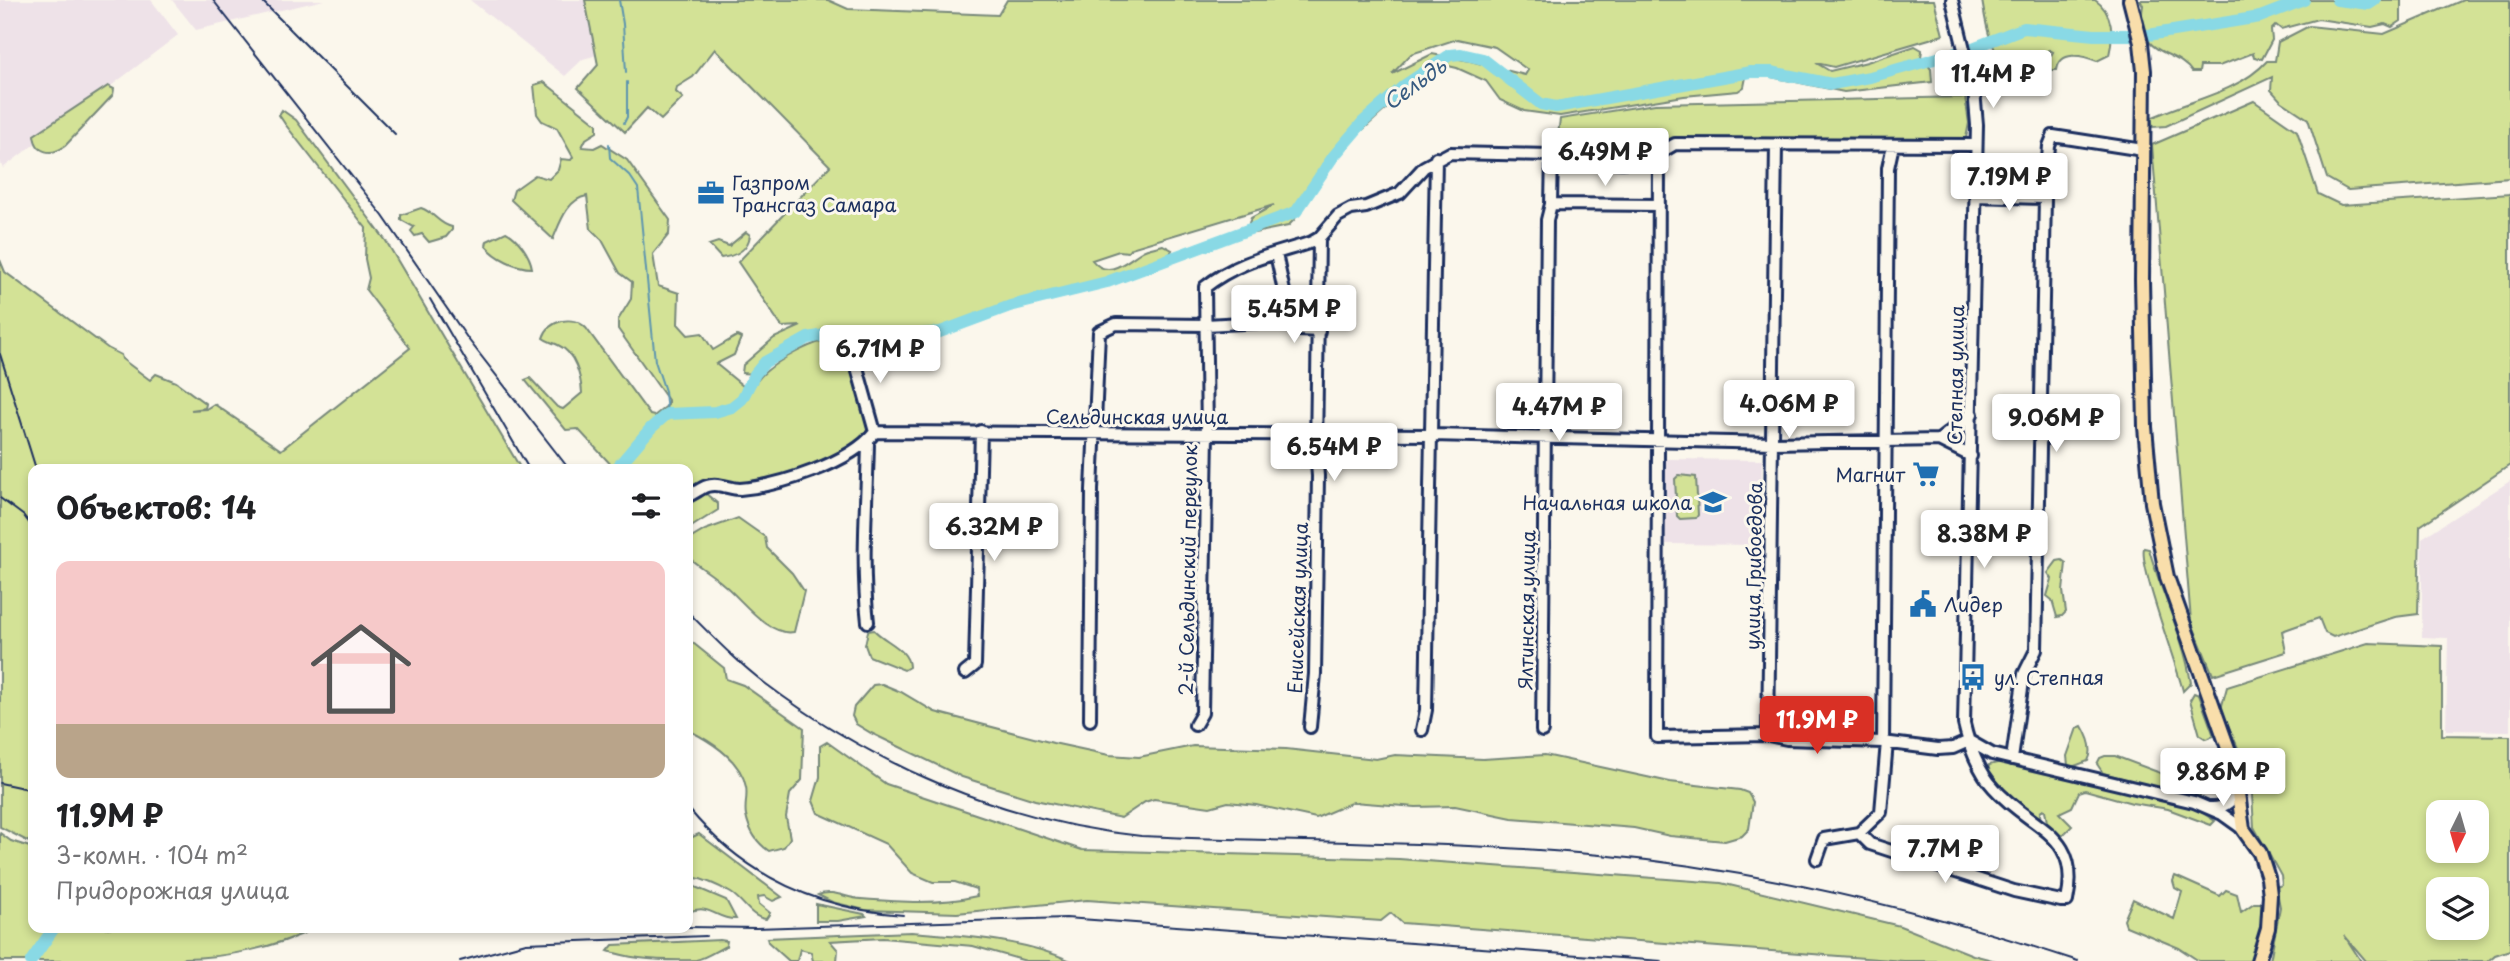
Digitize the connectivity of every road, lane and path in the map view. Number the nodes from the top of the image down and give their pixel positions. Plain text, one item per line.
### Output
1 (1952, 0) edge
2 (2130, 2) edge
3 (1776, 145) junction
4 (1893, 145) junction
5 (1976, 145) junction
6 (2143, 150) junction
7 (1552, 155) junction
8 (1659, 155) junction
9 (1437, 158) junction
10 (1976, 196) junction
11 (2045, 198) junction
12 (1550, 204) junction
13 (1659, 205) junction
14 (1319, 238) junction
15 (1276, 254) junction
16 (1279, 321) junction
17 (1206, 325) junction
18 (1320, 331) junction
19 (851, 346) dead end
20 (1972, 414) junction
21 (981, 431) junction
22 (1094, 433) junction
23 (1207, 434) junction
24 (1316, 434) junction
25 (1432, 435) junction
26 (871, 437) junction
27 (1543, 438) junction
28 (1658, 440) junction
29 (1939, 440) junction
30 (1885, 441) junction
31 (1773, 443) junction
32 (1971, 457) junction
33 (693, 493) edge
34 (868, 622) dead end
35 (965, 673) dead end
36 (1090, 720) dead end
37 (1195, 725) dead end
38 (1310, 727) dead end
39 (1422, 730) dead end
40 (1542, 731) dead end
41 (1768, 735) junction
42 (1969, 741) junction
43 (1885, 742) junction
44 (2012, 760) junction
45 (2238, 782) junction
46 (2207, 807) junction
47 (2243, 829) junction
48 (1859, 833) junction
49 (1817, 859) dead end
50 (2258, 961) edge

1 - 5 street, Степная улица
2 - 6 main road
3 - 4 street
3 - 8 street
3 - 31 street, улица Грибоедова
4 - 5 street
4 - 30 street
5 - 10 street, Степная улица
6 - 11 street
6 - 45 main road
7 - 8 street
7 - 9 street
7 - 12 street, Ялтинская улица
8 - 13 street
9 - 14 street
9 - 25 street
10 - 11 street
10 - 20 street, Степная улица
11 - 44 street
12 - 13 street
12 - 27 street, Ялтинская улица
13 - 28 street
14 - 15 street
14 - 18 street, Енисейская улица
15 - 16 street
15 - 17 street, 2-й Сельдинский переулок
16 - 17 street
16 - 18 street
17 - 22 street
17 - 23 street, 2-й Сельдинский переулок
18 - 24 street, Енисейская улица
19 - 26 street
20 - 29 street
20 - 32 street, Степная улица
21 - 22 street, Сельдинская улица
21 - 26 street, Сельдинская улица
21 - 35 street
22 - 23 street, Сельдинская улица
22 - 36 street
23 - 24 street, Сельдинская улица
23 - 37 street, 2-й Сельдинский переулок
24 - 25 street, Сельдинская улица
24 - 38 street, Енисейская улица
25 - 27 street, Сельдинская улица
25 - 39 street
26 - 33 street, Сельдинская улица
26 - 34 street
27 - 28 street, Сельдинская улица
27 - 40 street, Ялтинская улица
28 - 31 street, Сельдинская улица
28 - 41 street
29 - 30 street, Сельдинская улица
29 - 32 street, Сельдинская улица
30 - 31 street, Сельдинская улица
30 - 43 street
31 - 41 street, улица Грибоедова
32 - 42 street, Степная улица
41 - 43 street
42 - 43 street
42 - 44 street
42 - 48 street, Степная улица
43 - 48 street
44 - 46 street
45 - 46 street
45 - 47 main road
46 - 47 street
47 - 50 main road
48 - 49 street

